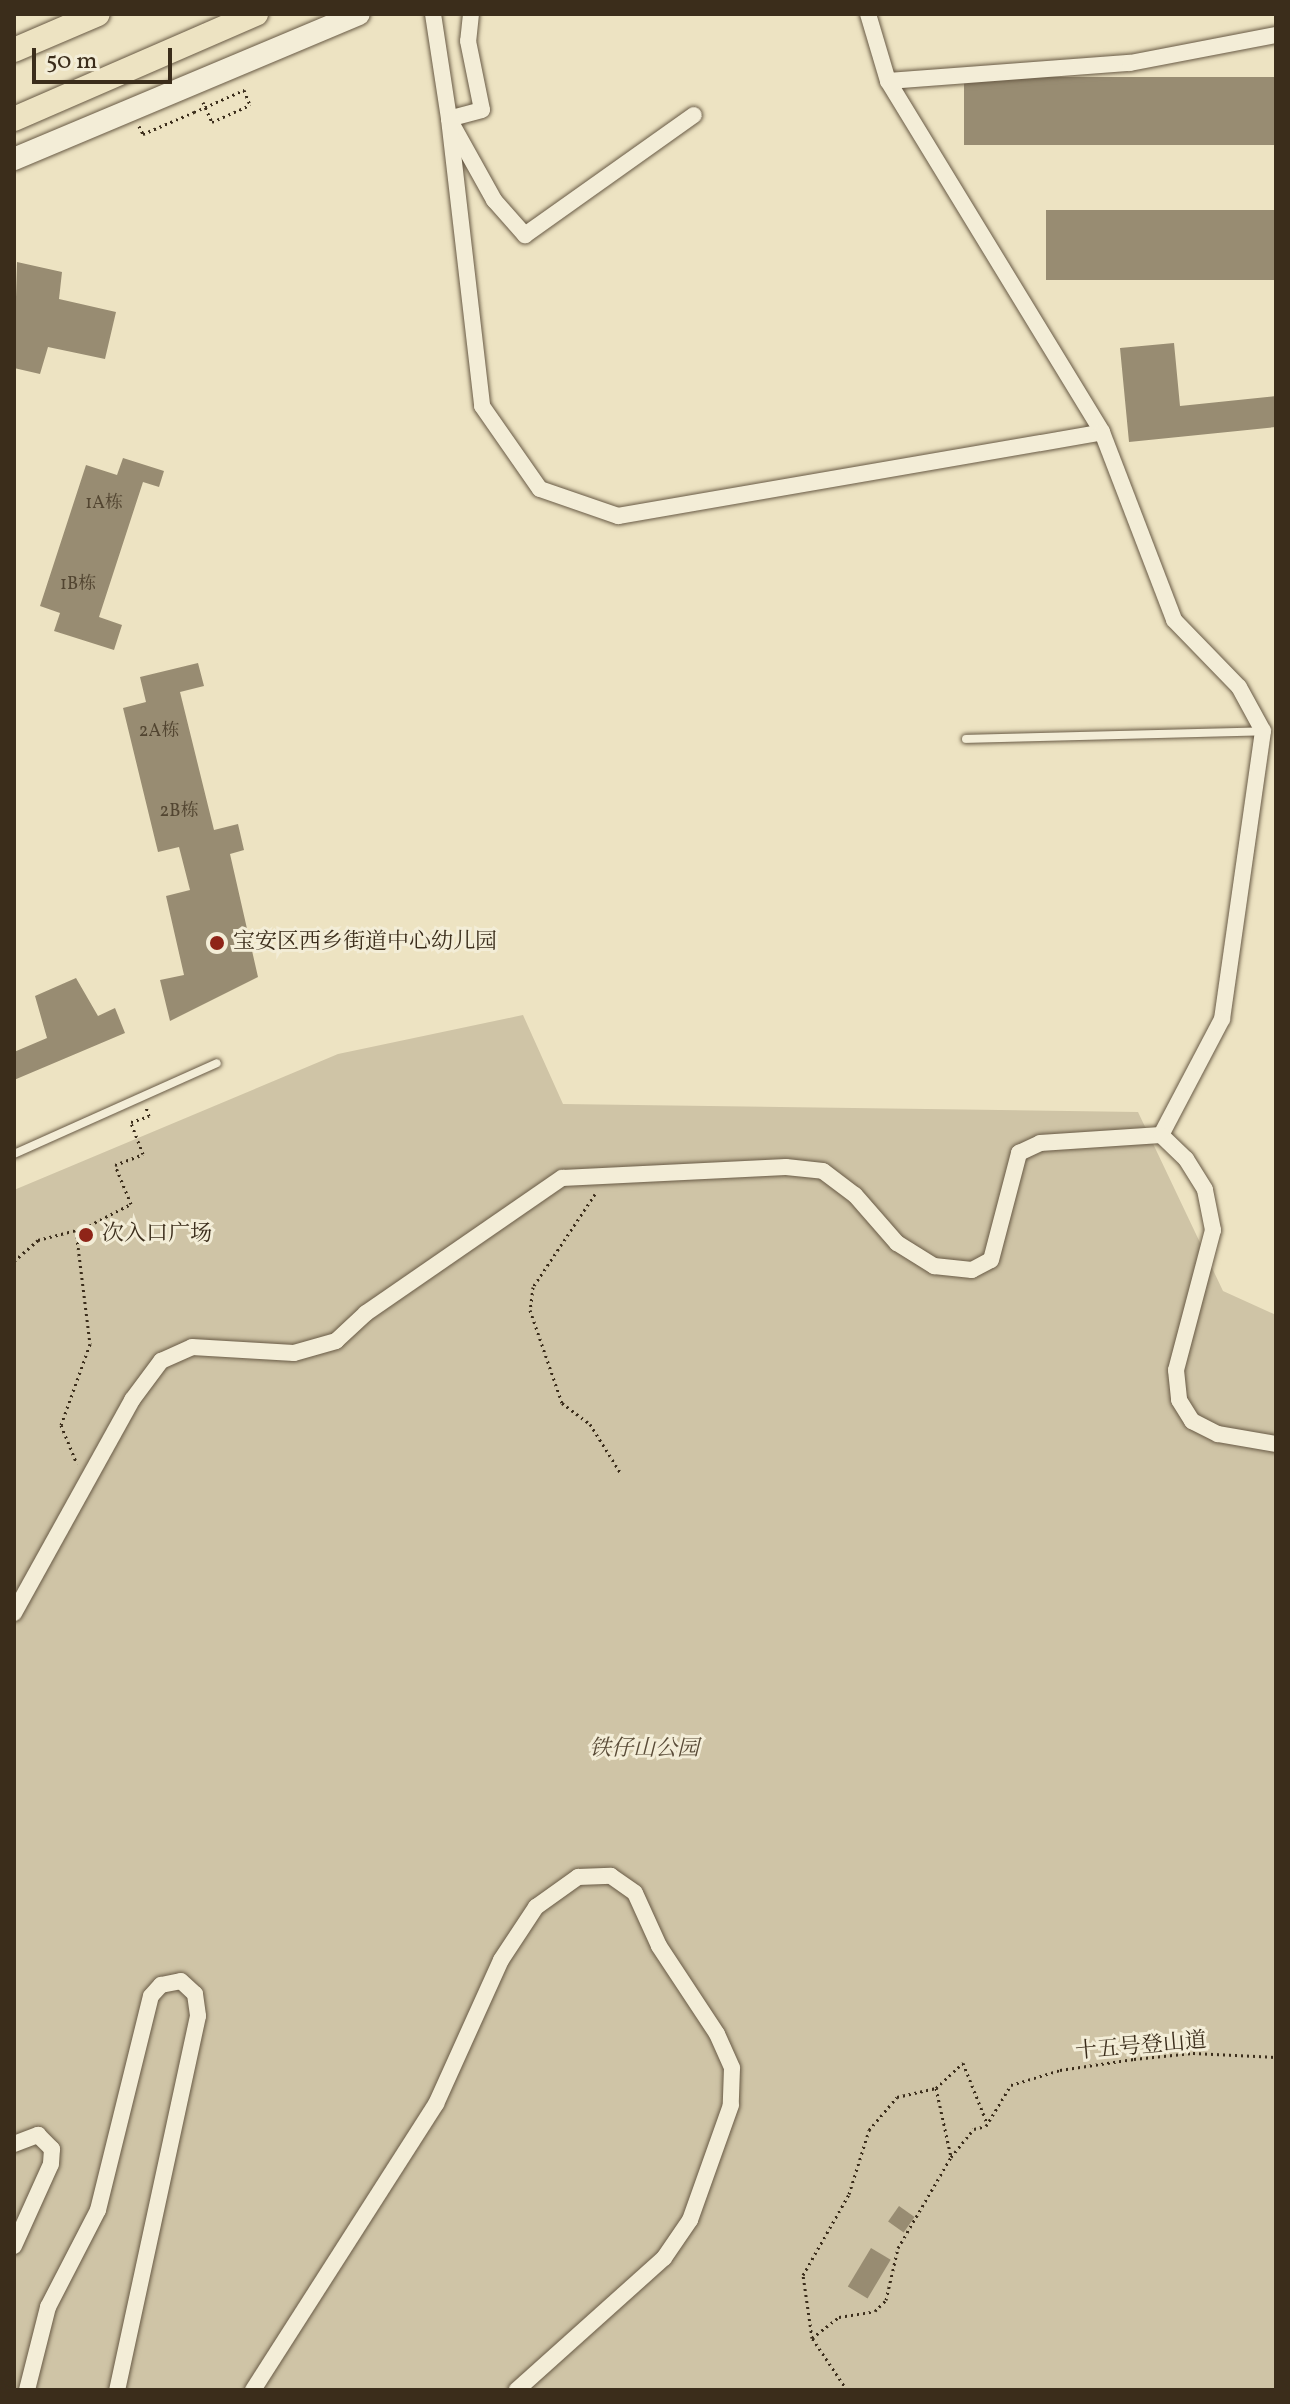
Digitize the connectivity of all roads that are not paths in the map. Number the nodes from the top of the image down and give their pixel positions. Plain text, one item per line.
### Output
1 (98, 14) edge
2 (256, 14) edge
3 (359, 14) edge
4 (433, 14) edge
5 (471, 14) edge
6 (868, 14) edge
7 (1276, 35) edge
8 (14, 50) edge
9 (888, 81) junction
10 (694, 115) dead end
11 (14, 119) edge
12 (449, 119) junction
13 (14, 159) edge
14 (1102, 432) junction
15 (1269, 731) edge
16 (966, 739) dead end
17 (217, 1063) dead end
18 (1161, 1135) junction
19 (14, 1154) edge
20 (1276, 1444) edge
21 (14, 1613) edge
22 (14, 2144) edge
23 (14, 2246) edge
24 (27, 2390) edge
25 (117, 2390) edge
26 (253, 2390) edge
27 (517, 2390) edge

1 - 8 main road
2 - 11 main road
3 - 13 main road
4 - 12 street
5 - 12 street
6 - 9 street
7 - 9 street
9 - 14 street
10 - 12 street
12 - 14 street
14 - 15 street
15 - 16 lane
15 - 18 street
17 - 19 lane
18 - 20 street
18 - 21 street
22 - 23 street
24 - 25 street
26 - 27 street

